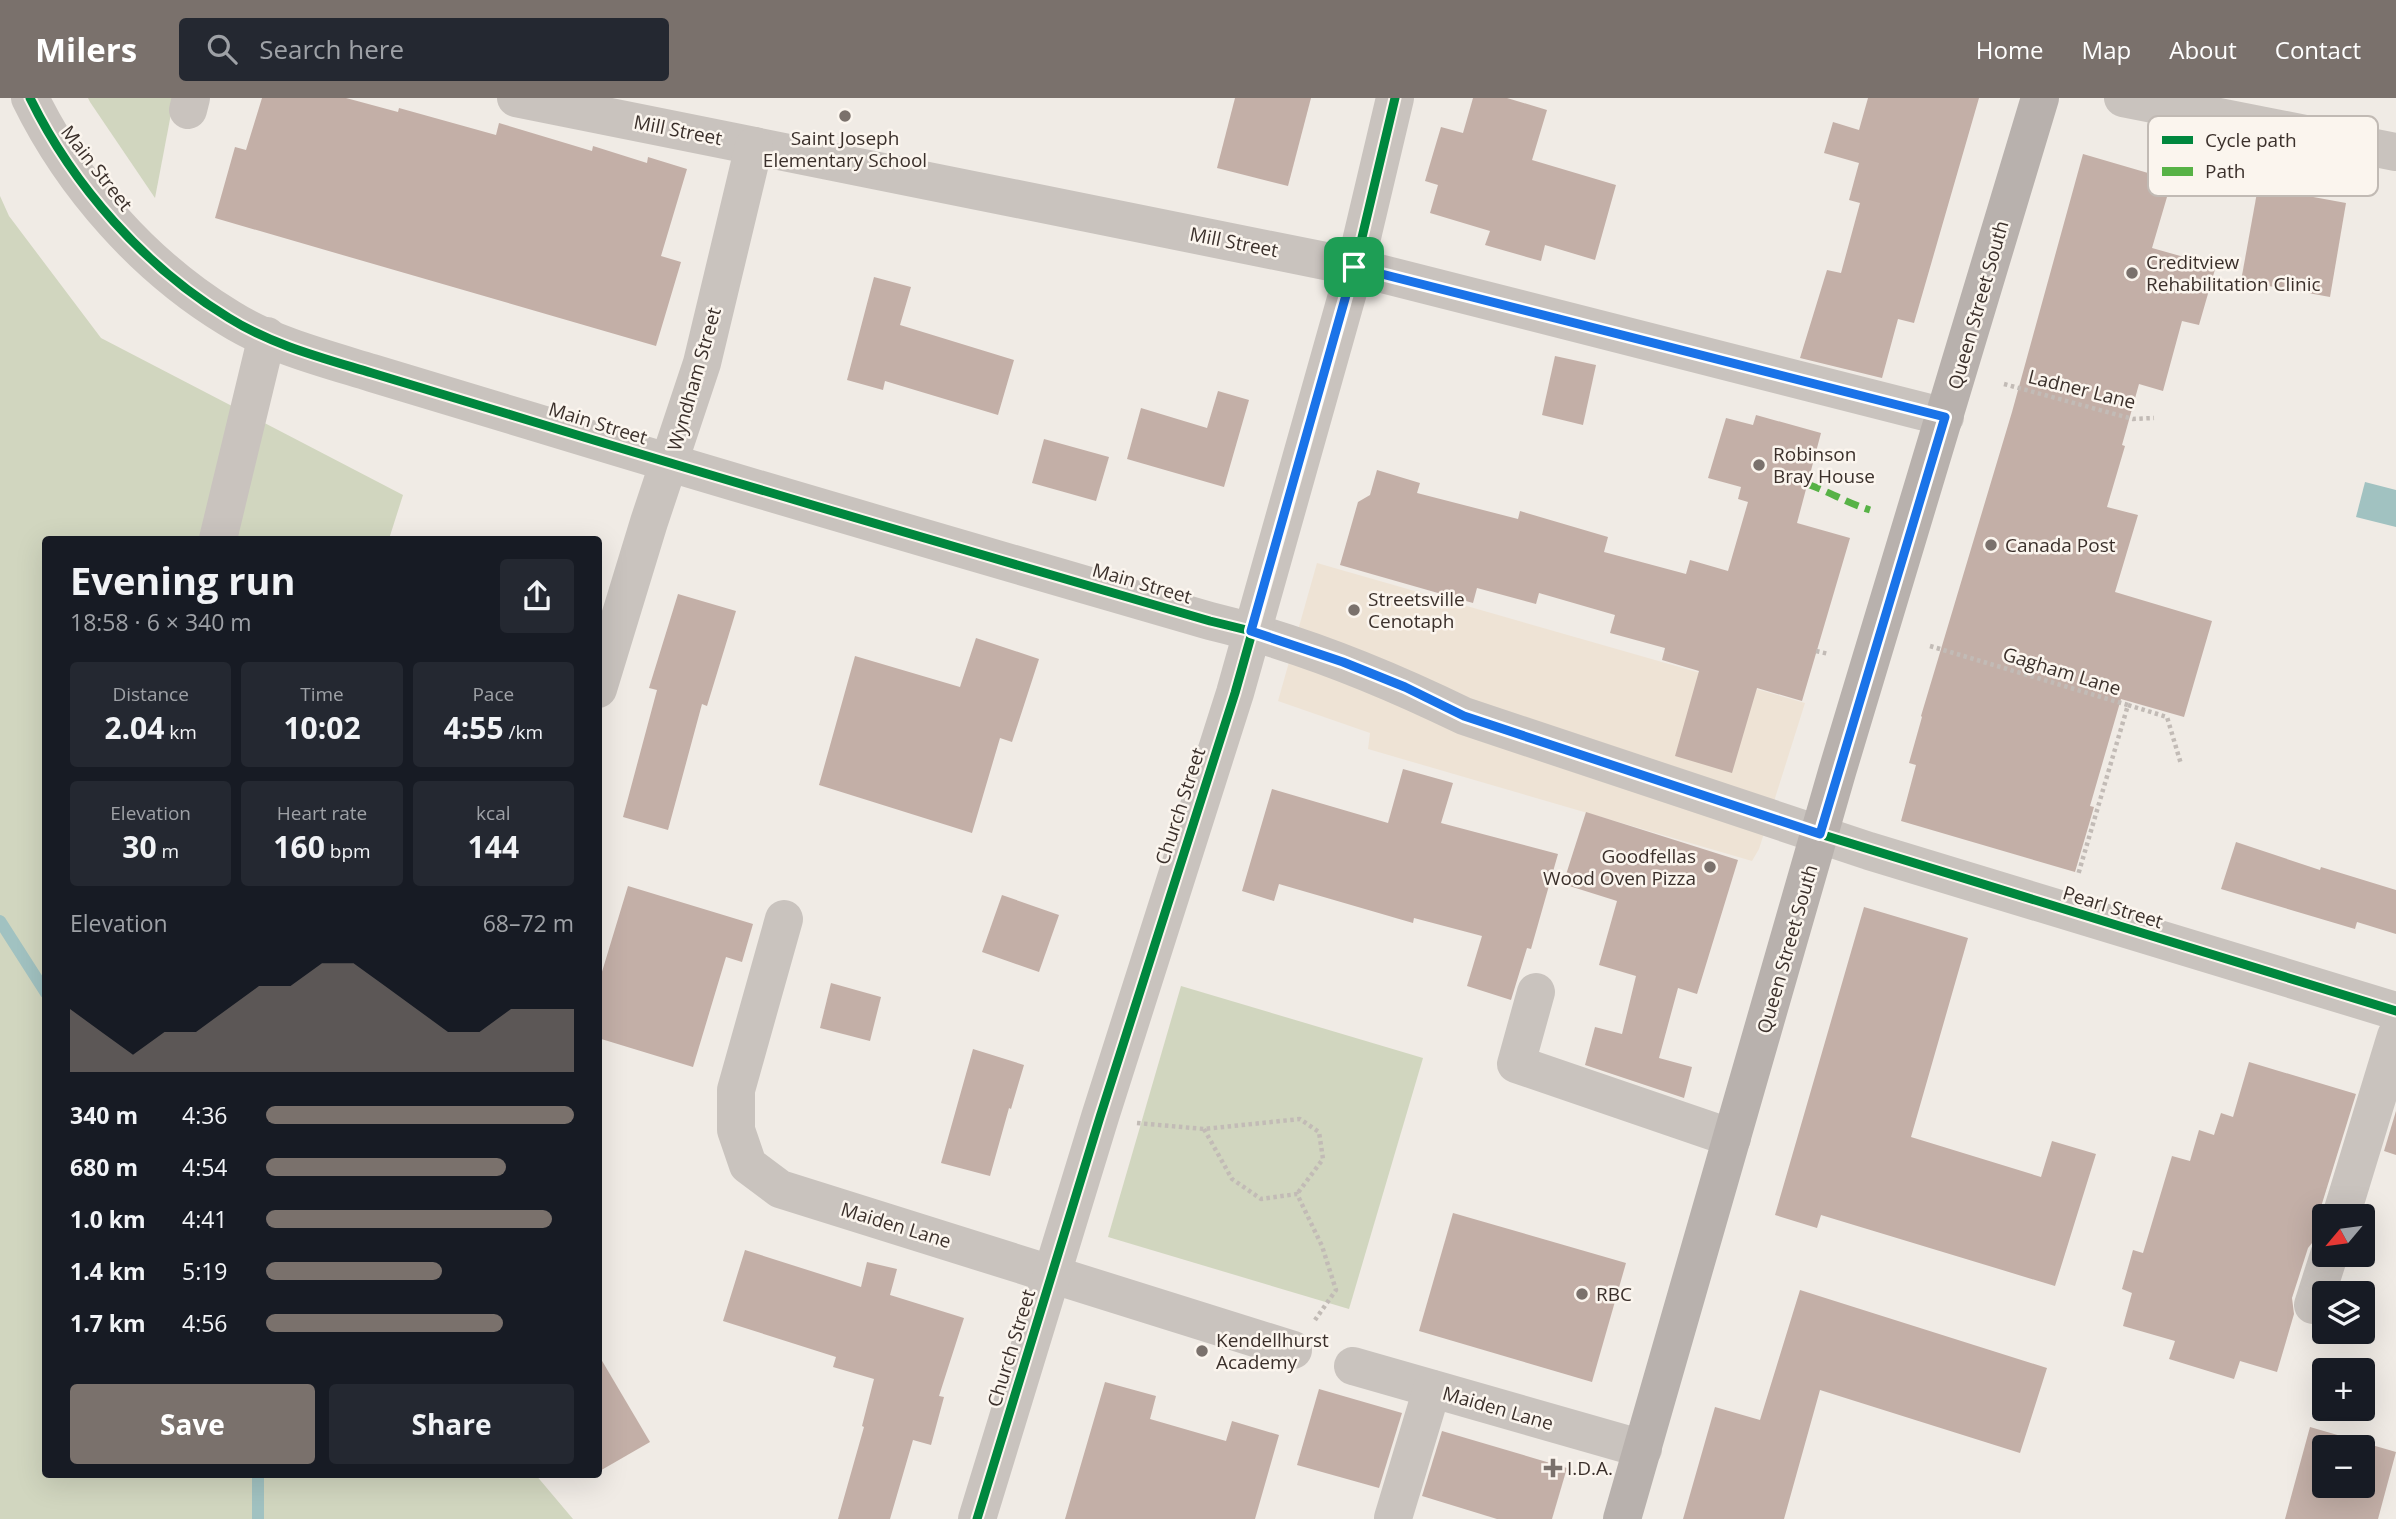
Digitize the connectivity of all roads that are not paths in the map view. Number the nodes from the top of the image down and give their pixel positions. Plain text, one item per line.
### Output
1 (30, 98) edge
2 (516, 98) edge
3 (1395, 98) edge
4 (2040, 98) edge
5 (2123, 98) edge
6 (2214, 116) edge
7 (754, 146) junction
8 (2378, 148) edge
9 (2396, 152) edge
10 (1354, 267) junction
11 (267, 336) junction
12 (1945, 417) junction
13 (669, 463) junction
14 (219, 536) edge
15 (1251, 631) junction
16 (602, 676) edge
17 (1820, 834) junction
18 (784, 919) dead end
19 (1536, 992) dead end
20 (2396, 1011) edge
21 (2396, 1035) edge
22 (2389, 1082) edge
23 (1732, 1138) junction
24 (2345, 1204) edge
25 (1052, 1273) junction
26 (1293, 1350) road end
27 (1353, 1366) dead end
28 (1432, 1389) junction
29 (1643, 1449) junction
30 (1392, 1518) edge
31 (977, 1519) edge
32 (1622, 1519) edge

1 - 11 street, Main Street
2 - 7 street, Mill Street
3 - 10 street, Church Street
4 - 12 main road, Queen Street South
5 - 6 street
7 - 10 street, Mill Street
7 - 13 street, Wyndham Street
8 - 9 street
10 - 12 street, Mill Street
10 - 15 street, Church Street
11 - 13 street, Main Street
11 - 14 street
12 - 17 main road, Queen Street South
13 - 15 street, Main Street
13 - 16 street, Wyndham Street
15 - 17 street, Main Street
15 - 25 street, Church Street
17 - 20 street, Pearl Street
17 - 23 main road, Queen Street South
18 - 25 street, Maiden Lane
19 - 23 street
21 - 22 street
22 - 24 street
23 - 29 main road, Queen Street South
25 - 26 street, Maiden Lane
25 - 31 street, Church Street
27 - 28 street, Maiden Lane
28 - 29 street, Maiden Lane
28 - 30 street
29 - 32 main road, Queen Street South

